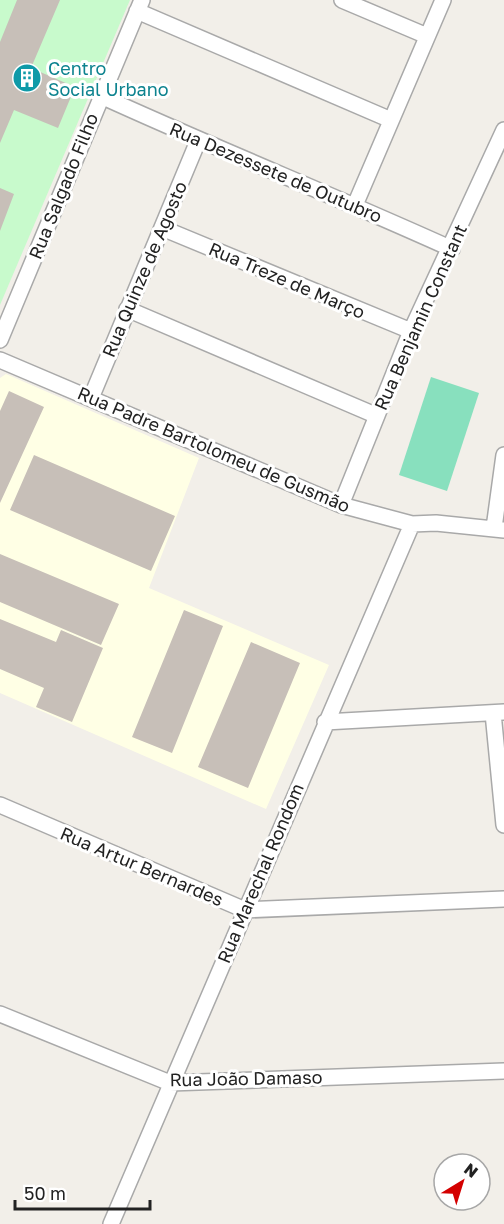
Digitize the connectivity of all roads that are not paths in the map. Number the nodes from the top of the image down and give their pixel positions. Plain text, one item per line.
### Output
1 (342, 0) edge
2 (443, 0) edge
3 (140, 5) edge
4 (427, 36) junction
5 (101, 96) junction
6 (391, 120) junction
7 (504, 130) edge
8 (198, 141) junction
9 (355, 205) junction
10 (162, 228) junction
11 (452, 249) junction
12 (127, 309) junction
13 (411, 331) junction
14 (0, 340) edge
15 (0, 360) edge
16 (91, 398) junction
17 (375, 415) junction
18 (504, 455) edge
19 (341, 505) junction
20 (412, 524) junction
21 (499, 529) edge
22 (498, 712) edge
23 (325, 723) junction
24 (0, 805) edge
25 (504, 825) edge
26 (504, 900) edge
27 (245, 910) junction
28 (0, 1014) edge
29 (504, 1071) edge
30 (170, 1083) junction
31 (111, 1224) edge

1 - 4 street
2 - 4 street
3 - 5 street, Rua Salgado Filho
3 - 6 street
4 - 6 street
5 - 8 street, Rua Dezessete de Outubro
5 - 14 street, Rua Salgado Filho
6 - 9 street
7 - 11 street, Rua Benjamin Constant
8 - 9 street, Rua Dezessete de Outubro
8 - 10 street, Rua Quinze de Agosto
9 - 11 street, Rua Dezessete de Outubro
10 - 12 street, Rua Quinze de Agosto
10 - 13 street, Rua Treze de Março
11 - 13 street, Rua Benjamin Constant
12 - 16 street, Rua Quinze de Agosto
12 - 17 street
13 - 17 street, Rua Benjamin Constant
15 - 16 street, Rua Padre Bartolomeu de Gusmão
16 - 19 street, Rua Padre Bartolomeu de Gusmão
17 - 19 street, Rua Benjamin Constant
18 - 21 street
19 - 20 street, Rua Padre Bartolomeu de Gusmão
20 - 21 street, Rua Padre Bartolomeu de Gusmão
20 - 23 street, Rua Marechal Rondom
22 - 23 street
22 - 25 street
23 - 27 street, Rua Marechal Rondom
24 - 27 street, Rua Artur Bernardes
26 - 27 street, Rua Artur Bernardes
27 - 30 street, Rua Marechal Rondom
28 - 30 street, Rua João Damaso
29 - 30 street, Rua João Damaso
30 - 31 street, Rua Marechal Rondom

